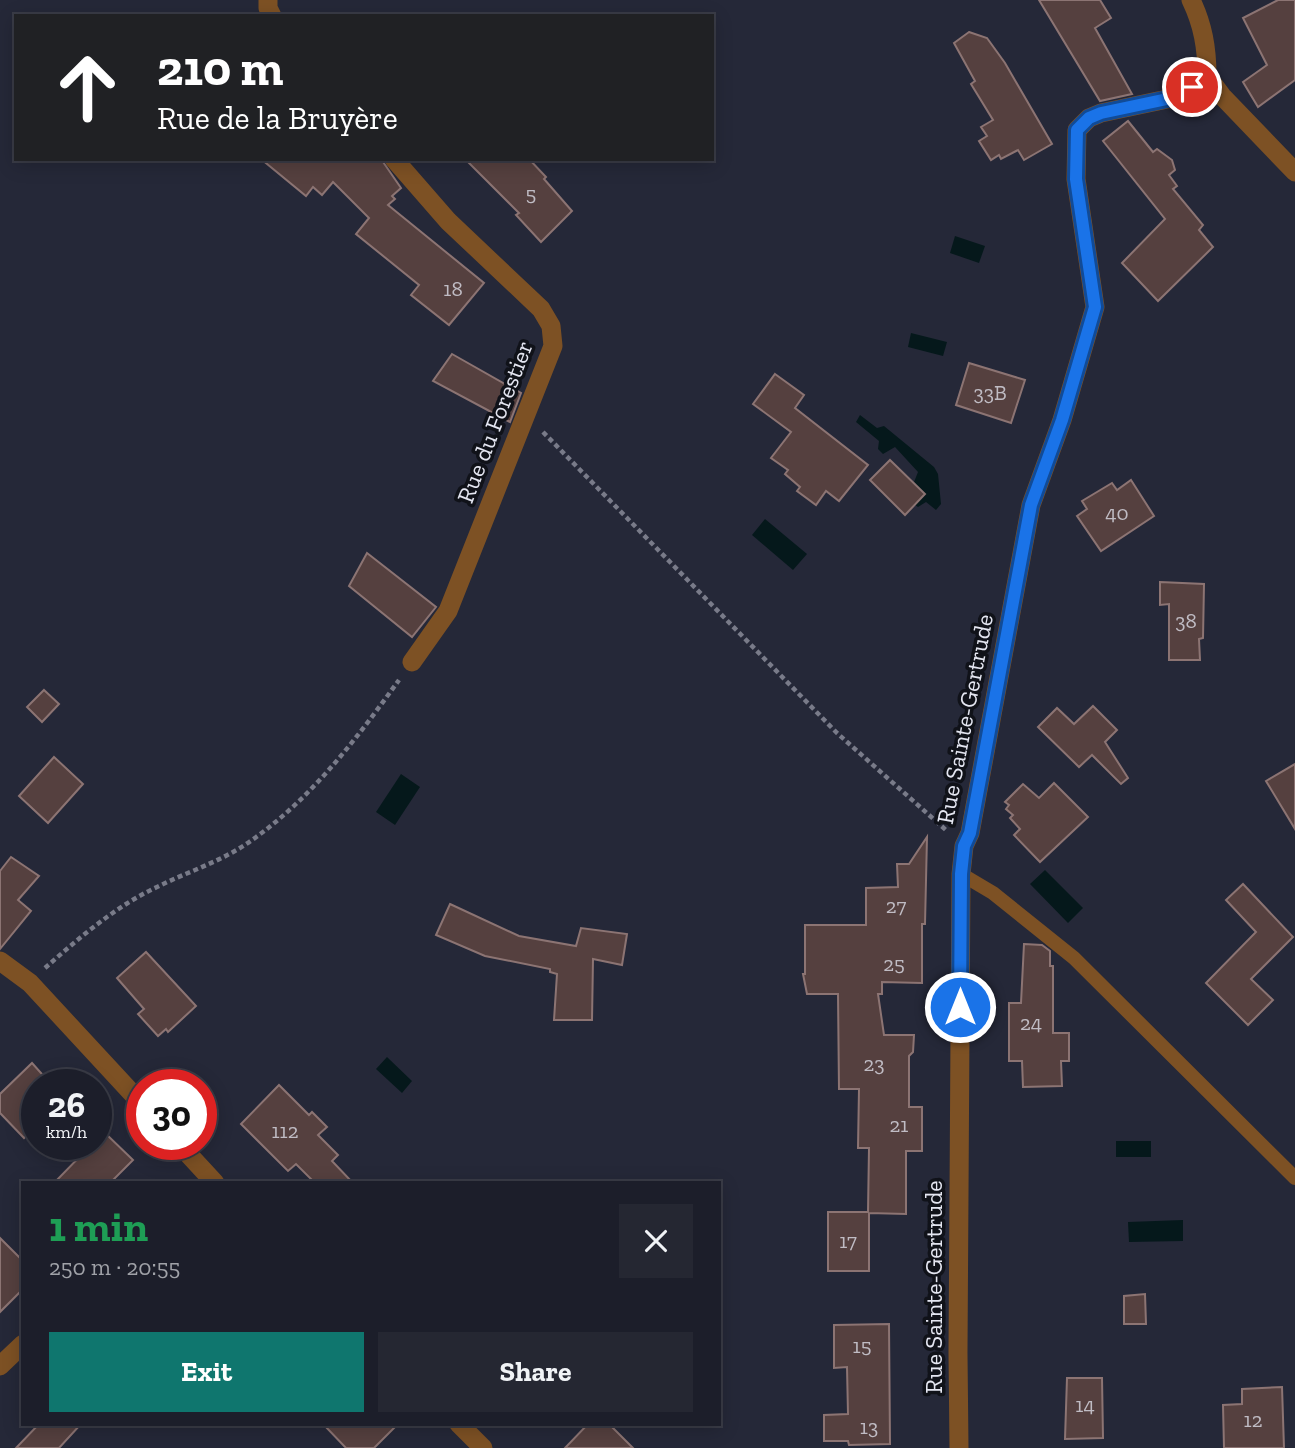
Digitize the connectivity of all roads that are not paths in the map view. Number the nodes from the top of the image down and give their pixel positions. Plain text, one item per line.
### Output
1 (1191, 0) edge
2 (1208, 76) junction
3 (396, 161) edge
4 (1295, 172) edge
5 (412, 662) road end
6 (961, 874) junction
7 (0, 961) edge
8 (126, 1087) edge
9 (191, 1160) edge
10 (1295, 1178) edge
11 (206, 1180) edge
12 (21, 1346) edge
13 (0, 1366) edge
14 (461, 1426) edge
15 (483, 1448) edge
16 (959, 1448) edge

1 - 2 street
2 - 4 street
2 - 6 street, Rue Sainte-Gertrude
3 - 5 street, Rue du Forestier
6 - 10 lane
6 - 16 street, Rue Sainte-Gertrude
7 - 8 street
9 - 11 street
12 - 13 street
14 - 15 street

